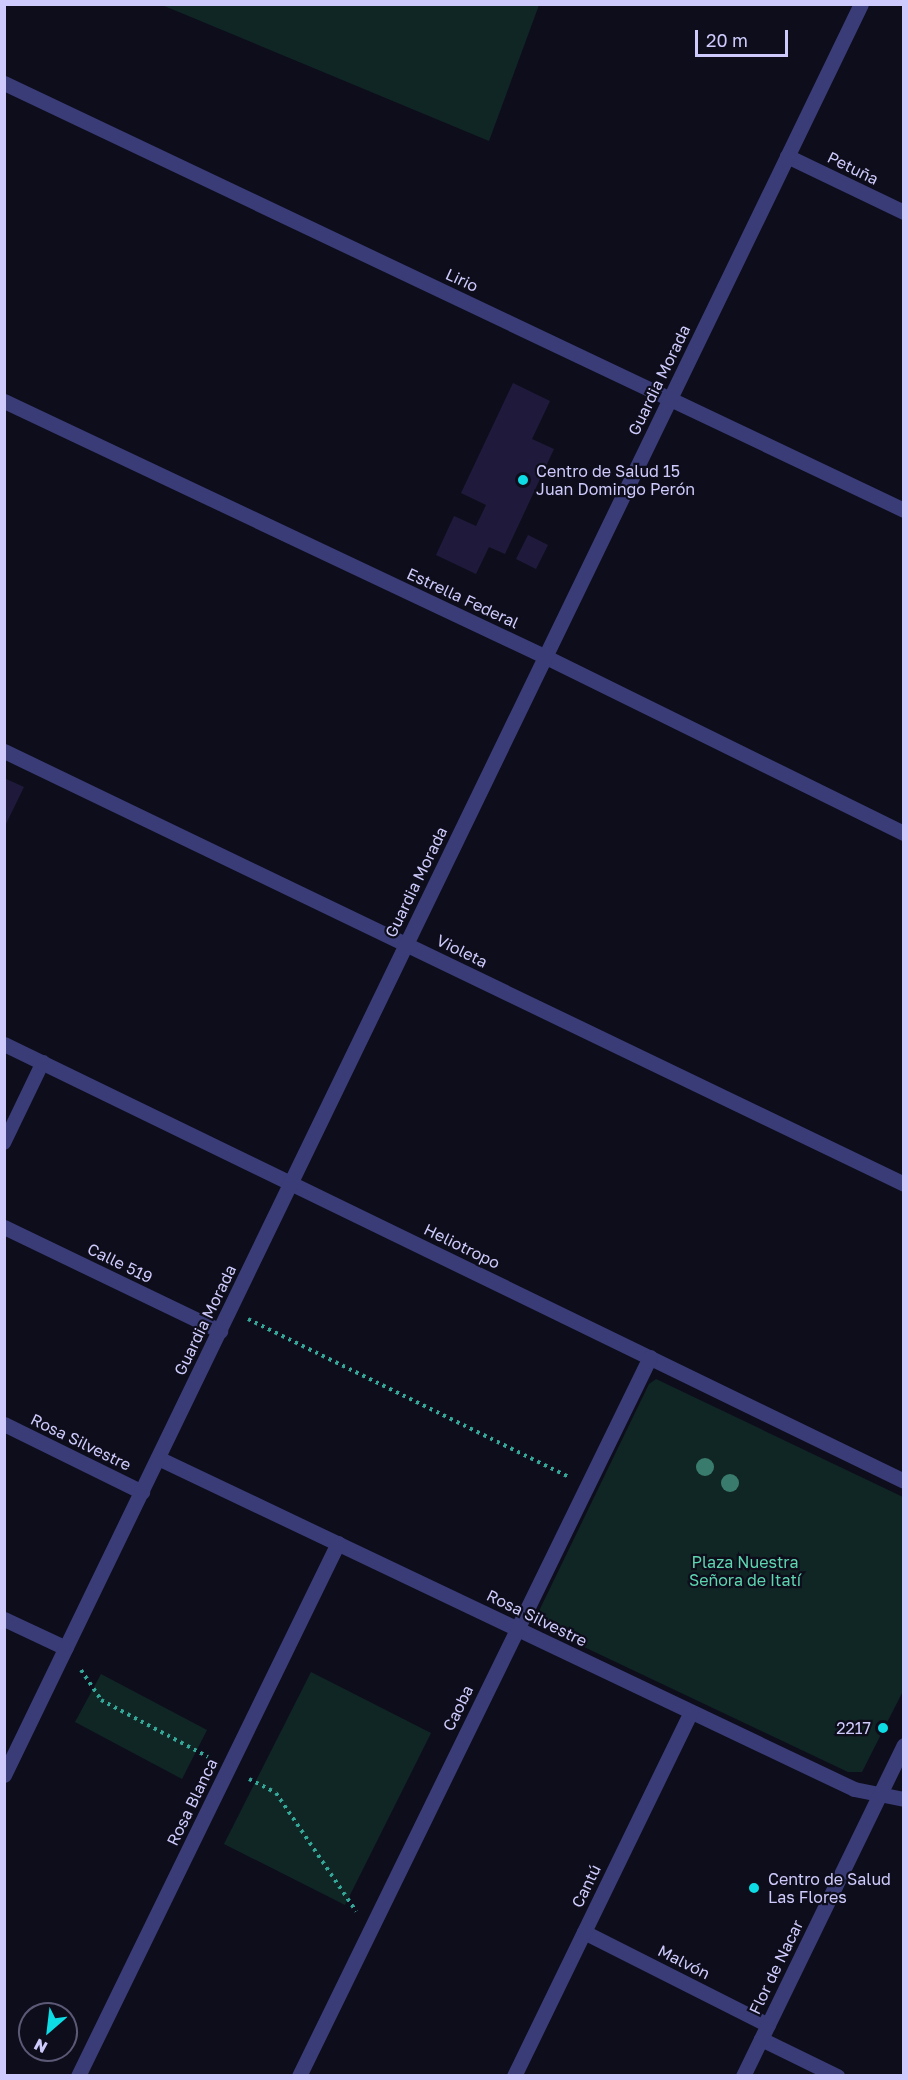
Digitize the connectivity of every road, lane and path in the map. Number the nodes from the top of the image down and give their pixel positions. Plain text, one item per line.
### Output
1 (861, 4) edge
2 (4, 83) edge
3 (787, 156) junction
4 (903, 212) edge
5 (670, 398) junction
6 (4, 401) edge
7 (903, 510) edge
8 (546, 657) junction
9 (4, 751) edge
10 (903, 833) edge
11 (406, 944) junction
12 (4, 1044) edge
13 (43, 1062) junction
14 (4, 1143) edge
15 (291, 1183) junction
16 (903, 1184) edge
17 (4, 1227) edge
18 (230, 1310) junction
19 (220, 1331) junction
20 (650, 1357) junction
21 (4, 1424) edge
22 (158, 1458) junction
23 (903, 1481) edge
24 (587, 1485) junction
25 (142, 1492) junction
26 (338, 1544) junction
27 (4, 1619) edge
28 (517, 1629) junction
29 (66, 1648) junction
30 (691, 1712) junction
31 (903, 1745) edge
32 (4, 1776) edge
33 (880, 1794) junction
34 (903, 1799) edge
35 (584, 1932) junction
36 (768, 2025) junction
37 (761, 2039) junction
38 (78, 2076) edge
39 (299, 2076) edge
40 (514, 2076) edge
41 (743, 2076) edge
42 (837, 2076) edge

1 - 3 street, Guardia Morada
2 - 5 street, Lirio
3 - 4 street, Petuña
3 - 5 street, Guardia Morada
5 - 7 street, Lirio
5 - 8 street, Guardia Morada
6 - 8 street, Estrella Federal
8 - 10 street, Estrella Federal
8 - 11 street, Guardia Morada
9 - 11 street, Violeta
11 - 15 street, Guardia Morada
11 - 16 street, Violeta
12 - 13 street, Heliotropo
13 - 14 lane
13 - 15 street, Heliotropo
15 - 18 street, Guardia Morada
15 - 20 street, Heliotropo
17 - 19 street, Calle 519
18 - 19 street, Guardia Morada
18 - 24 path
19 - 22 street, Guardia Morada
20 - 23 street, Heliotropo
20 - 24 street, Caoba
21 - 25 street, Rosa Silvestre
22 - 25 street, Guardia Morada
22 - 26 street, Rosa Silvestre
24 - 28 street, Caoba
25 - 29 street, Guardia Morada
26 - 28 street, Rosa Silvestre
26 - 38 street, Rosa Blanca
27 - 29 street
28 - 30 street, Rosa Silvestre
28 - 39 street, Caoba
29 - 32 street, Guardia Morada
30 - 33 street, Rosa Silvestre
30 - 35 street, Cantú
31 - 33 street, Flor de Nacar
33 - 34 street, Rosa Silvestre
33 - 36 street, Flor de Nacar
35 - 36 street, Malvón
35 - 40 street, Cantú
36 - 37 street, Flor de Nacar
37 - 41 street, Flor de Nacar
37 - 42 street

